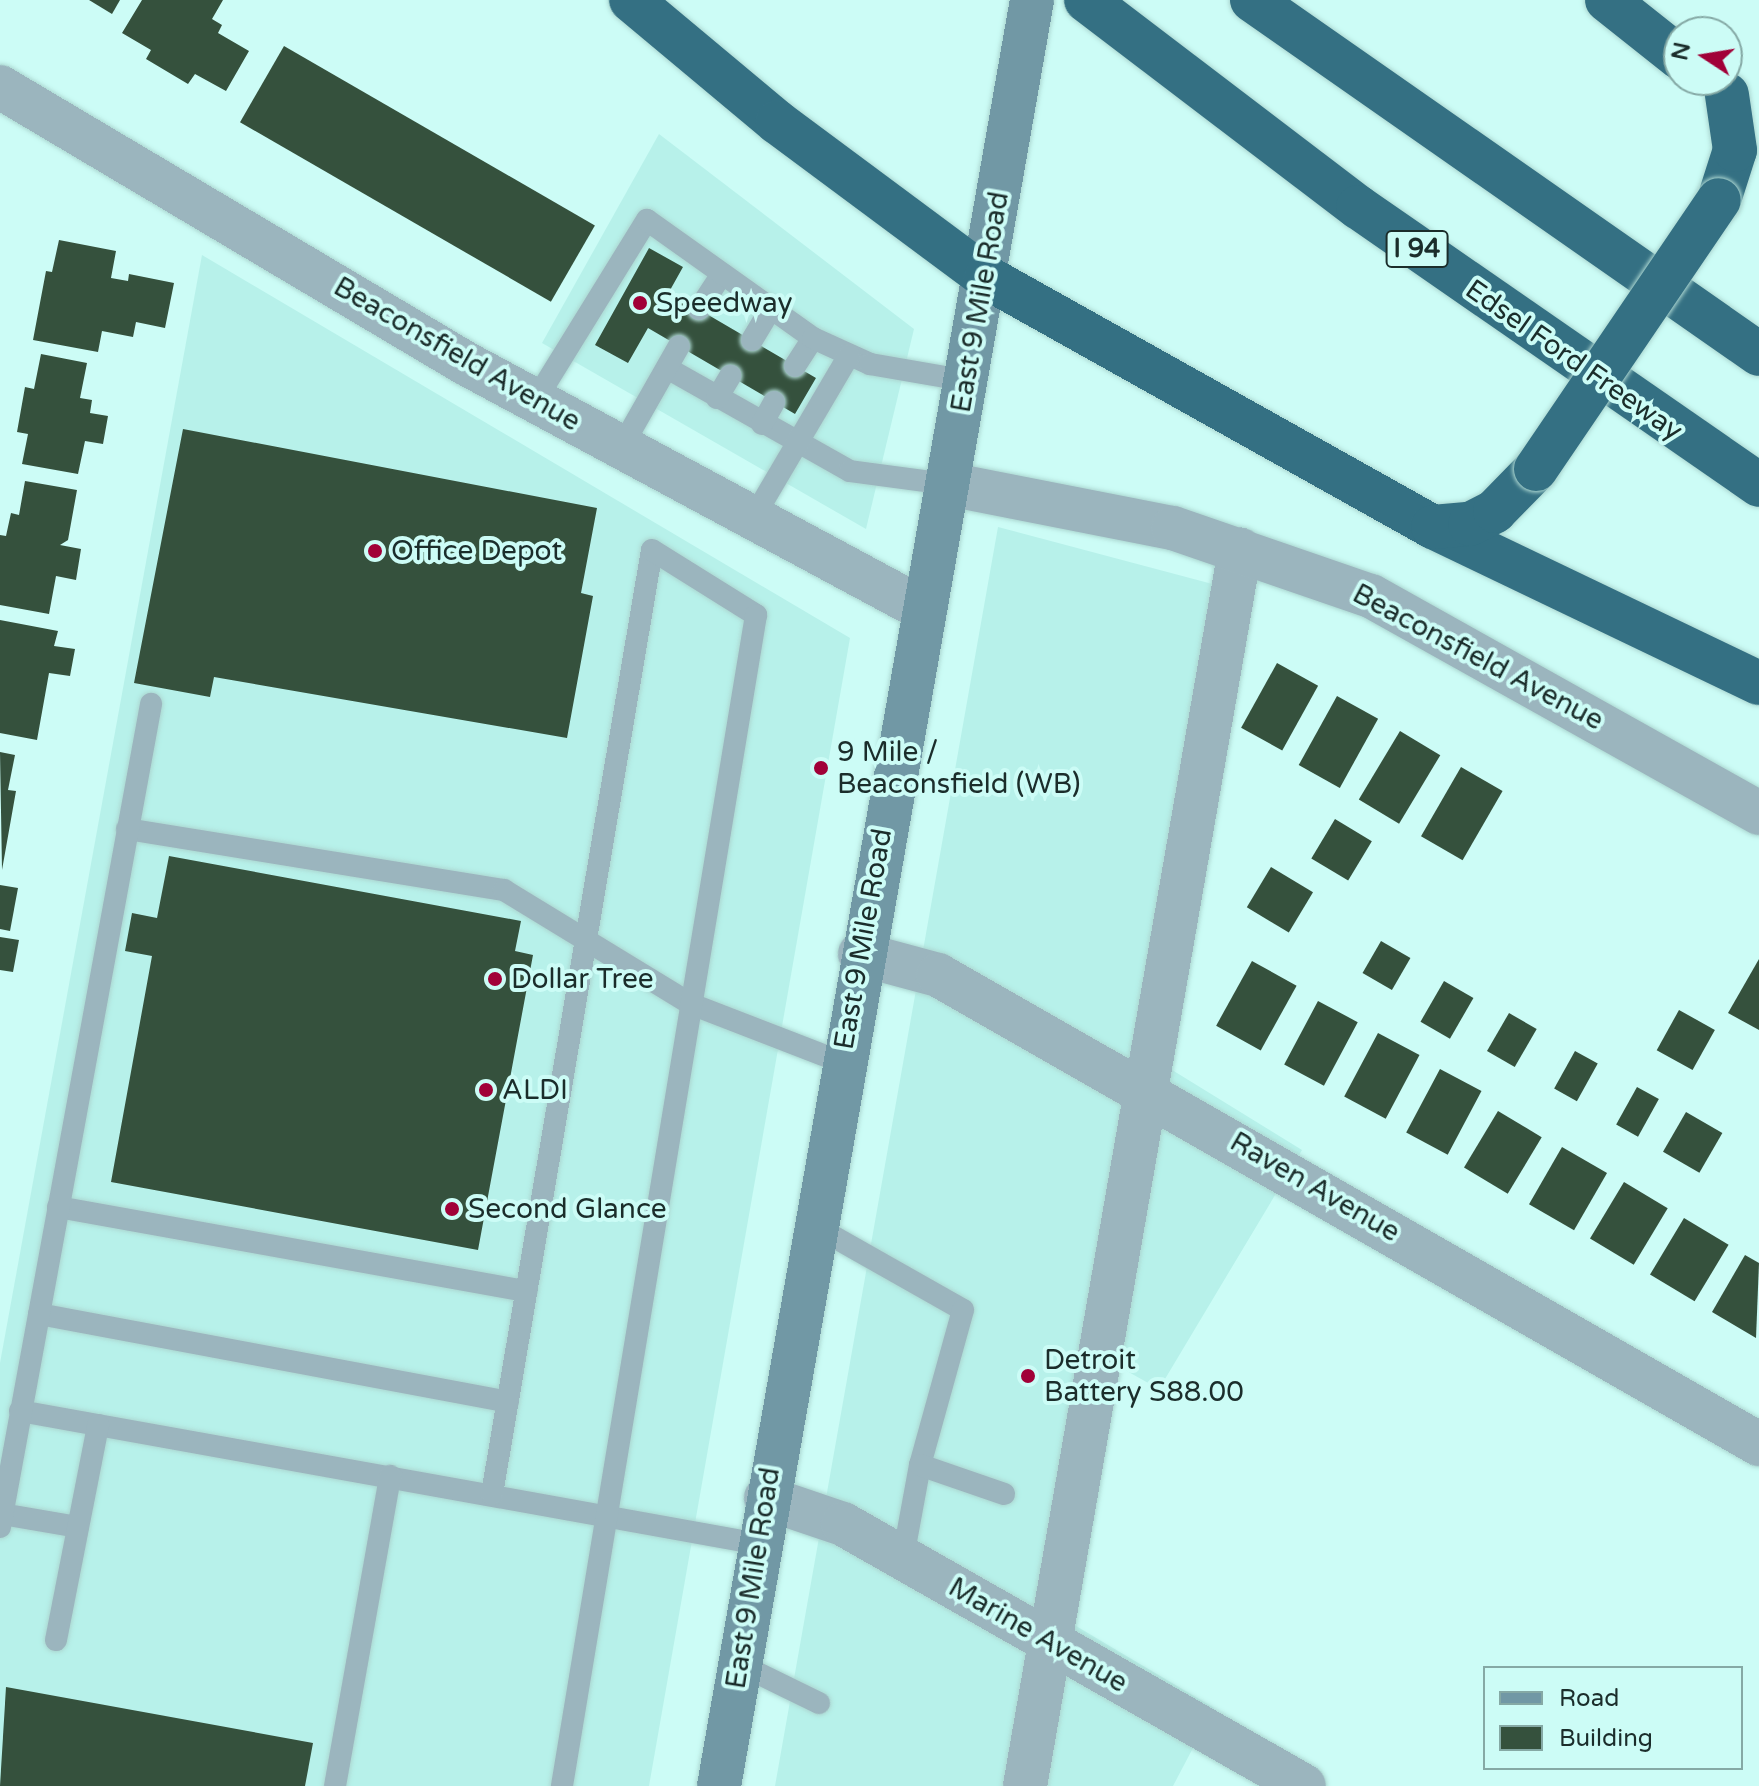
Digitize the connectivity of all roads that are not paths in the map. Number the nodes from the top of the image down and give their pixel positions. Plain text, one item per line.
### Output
1 (631, 0) edge
2 (1032, 0) edge
3 (1086, 0) edge
4 (1252, 0) edge
5 (1607, 0) edge
6 (1663, 44) edge
7 (0, 87) edge
8 (1731, 98) edge
9 (722, 274) junction
10 (986, 277) junction
11 (699, 309) dead end
12 (769, 312) junction
13 (813, 338) junction
14 (752, 340) dead end
15 (679, 346) dead end
16 (1759, 354) edge
17 (849, 355) junction
18 (795, 366) dead end
19 (667, 368) junction
20 (730, 376) dead end
21 (968, 381) junction
22 (717, 398) junction
23 (535, 401) junction
24 (774, 402) dead end
25 (762, 424) junction
26 (797, 445) junction
27 (621, 448) junction
28 (948, 484) junction
29 (1759, 485) edge
30 (752, 520) junction
31 (1433, 527) junction
32 (1240, 550) junction
33 (921, 608) junction
34 (1759, 683) edge
35 (151, 704) dead end
36 (1759, 813) edge
37 (127, 829) junction
38 (587, 938) junction
39 (860, 954) junction
40 (691, 1004) junction
41 (841, 1062) junction
42 (1147, 1090) junction
43 (58, 1207) junction
44 (813, 1225) junction
45 (527, 1291) junction
46 (39, 1314) junction
47 (508, 1402) junction
48 (20, 1411) junction
49 (98, 1425) junction
50 (1759, 1444) edge
51 (920, 1465) junction
52 (390, 1476) junction
53 (492, 1494) junction
54 (1004, 1494) dead end
55 (766, 1498) junction
56 (607, 1514) junction
57 (1, 1521) edge
58 (78, 1527) junction
59 (759, 1544) junction
60 (903, 1558) junction
61 (56, 1640) dead end
62 (1050, 1642) junction
63 (739, 1664) junction
64 (819, 1703) dead end
65 (335, 1786) edge
66 (562, 1786) edge
67 (719, 1786) edge
68 (1025, 1786) edge
69 (1304, 1786) edge

1 - 10 highway
2 - 10 main road, East 9 Mile Road
3 - 29 highway, Edsel Ford Freeway / I 94
4 - 16 highway
5 - 6 highway
7 - 23 street, Beaconsfield Avenue
8 - 31 highway, bridge
9 - 11 lane
9 - 12 lane
9 - 23 lane
10 - 21 main road, East 9 Mile Road
10 - 31 highway
12 - 13 lane
12 - 14 lane
13 - 17 lane
13 - 18 lane
15 - 19 lane
17 - 21 lane
17 - 26 lane
19 - 22 lane
19 - 27 lane
20 - 22 lane
21 - 28 main road, East 9 Mile Road
22 - 25 lane
23 - 27 street, Beaconsfield Avenue
24 - 25 lane
25 - 26 lane
26 - 28 lane
26 - 30 lane
27 - 30 street, Beaconsfield Avenue
28 - 32 street, Beaconsfield Avenue
28 - 33 main road, East 9 Mile Road
30 - 33 street, Beaconsfield Avenue
31 - 34 highway
32 - 36 street, Beaconsfield Avenue
32 - 42 street
33 - 39 main road, East 9 Mile Road
35 - 37 lane
37 - 38 lane
37 - 43 lane
38 - 40 lane
38 - 40 lane
38 - 45 lane
39 - 41 main road, East 9 Mile Road
39 - 42 street, Raven Avenue
40 - 41 lane
40 - 56 lane
41 - 44 main road, East 9 Mile Road
42 - 50 street, Raven Avenue
42 - 62 street
43 - 45 lane
43 - 46 lane
44 - 51 lane
44 - 55 main road, East 9 Mile Road
45 - 47 lane
46 - 47 lane
46 - 48 lane
47 - 53 lane
48 - 49 lane
48 - 57 lane
49 - 52 lane
49 - 58 lane
51 - 54 lane
51 - 60 lane
52 - 53 lane
52 - 65 lane
53 - 56 lane
55 - 59 main road, East 9 Mile Road
55 - 60 street, Marine Avenue
56 - 59 lane
56 - 66 lane
57 - 58 lane
58 - 61 lane
59 - 63 main road, East 9 Mile Road
60 - 62 street, Marine Avenue
62 - 68 street
62 - 69 street, Marine Avenue
63 - 64 lane
63 - 67 main road, East 9 Mile Road

